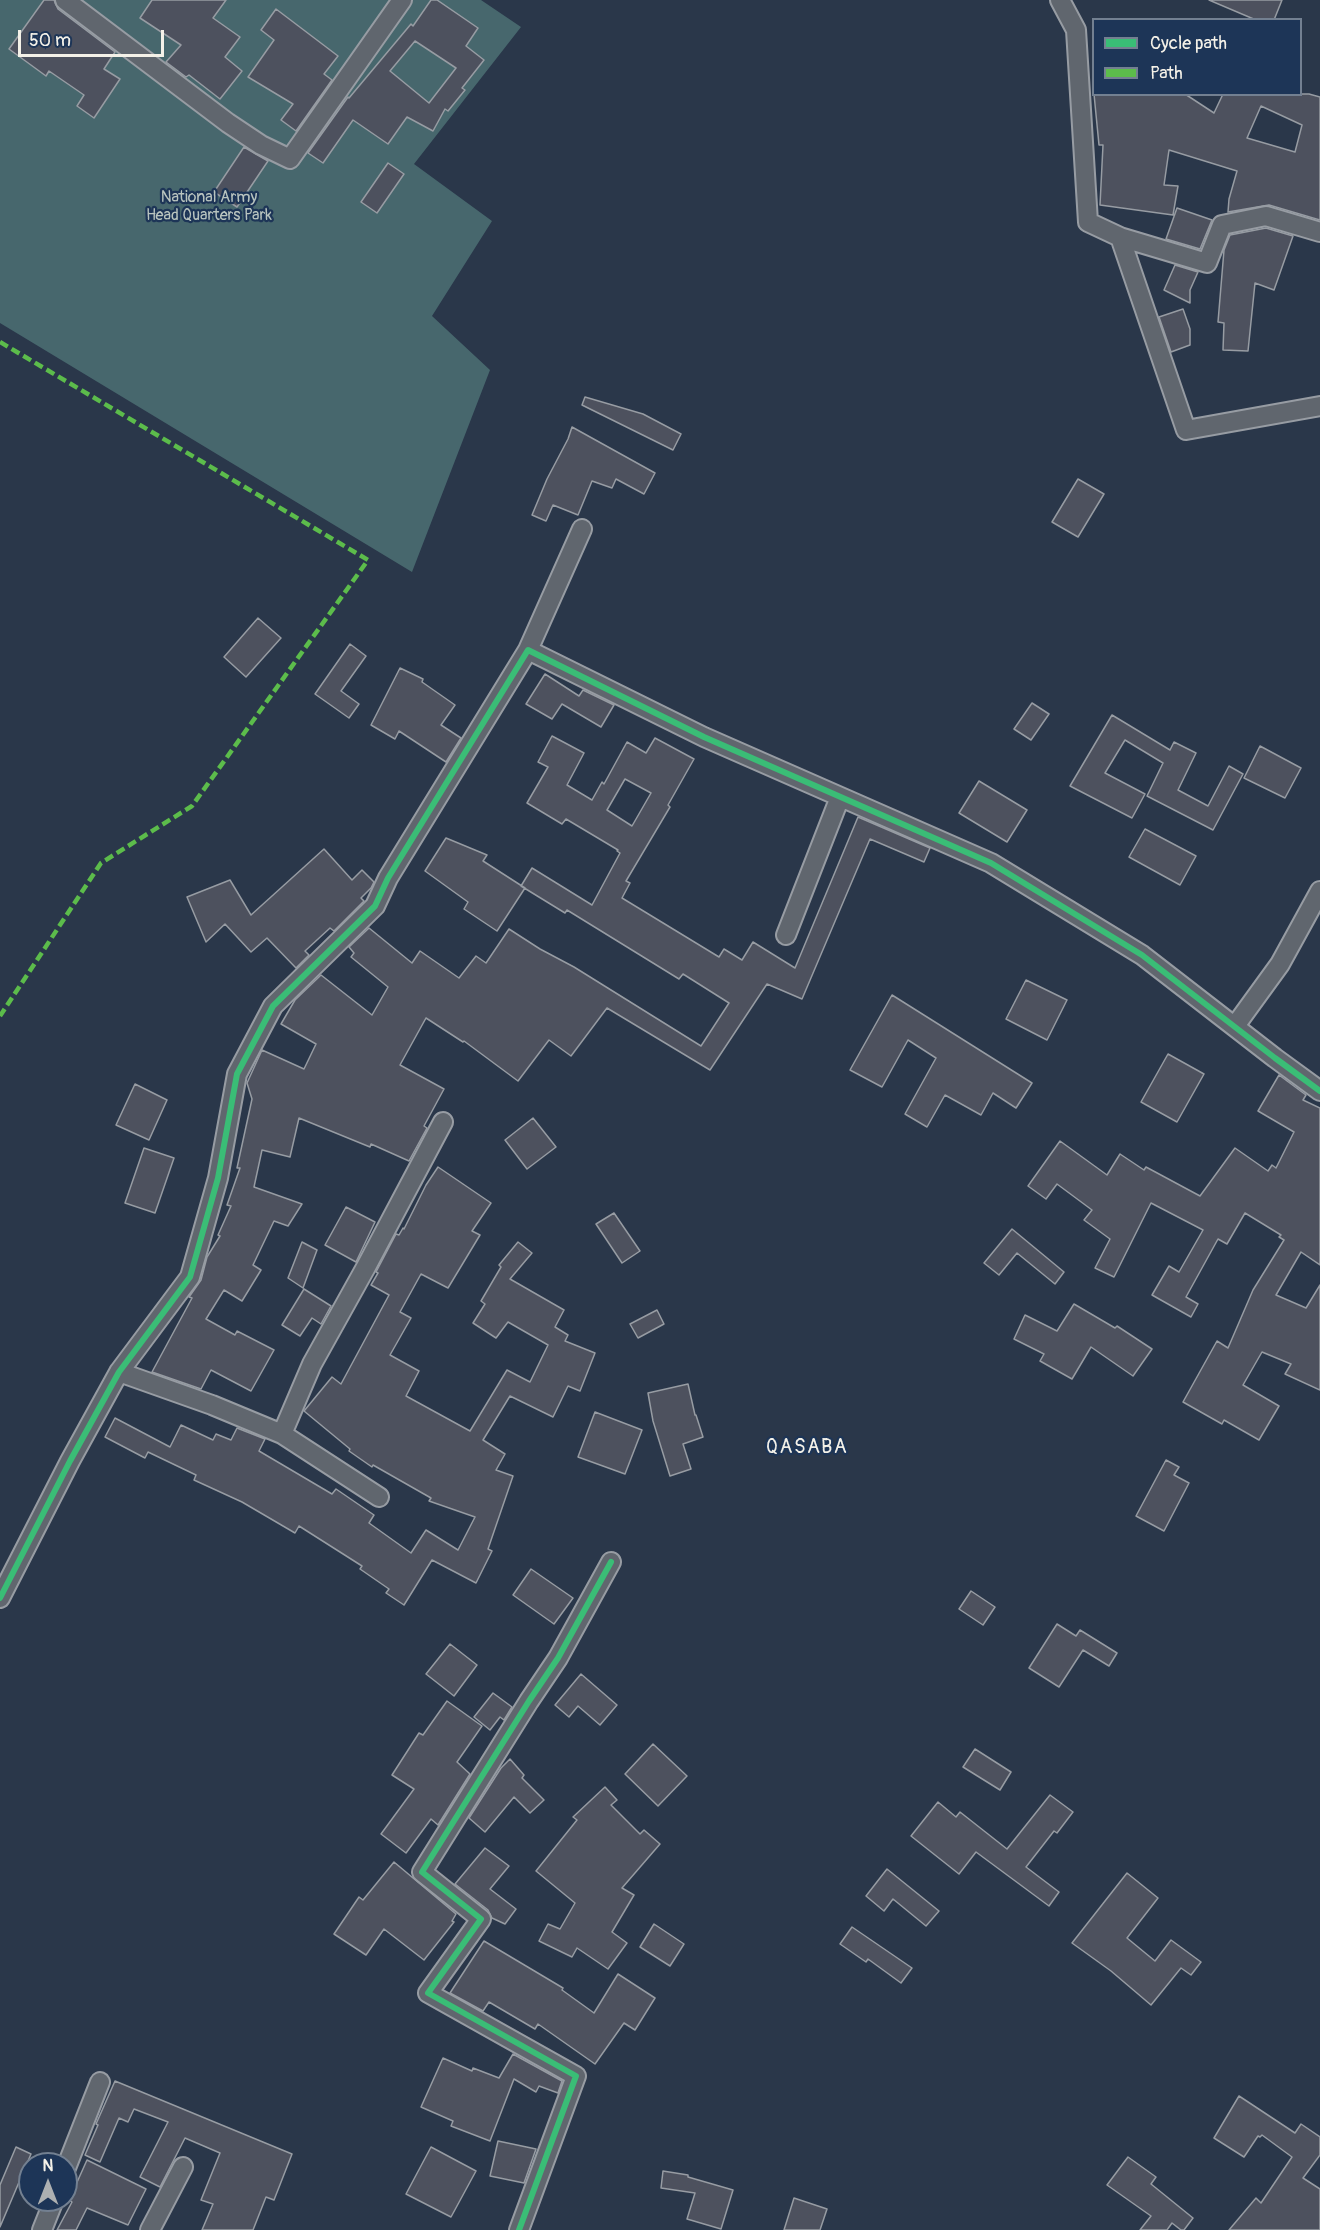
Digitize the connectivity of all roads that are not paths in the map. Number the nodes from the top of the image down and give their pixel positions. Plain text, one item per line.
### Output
1 (65, 0) edge
2 (402, 0) edge
3 (1060, 0) edge
4 (1320, 232) edge
5 (1120, 237) junction
6 (1320, 406) edge
7 (582, 529) dead end
8 (528, 650) junction
9 (840, 797) junction
10 (1320, 891) edge
11 (786, 935) dead end
12 (1235, 1026) junction
13 (1320, 1090) edge
14 (443, 1122) dead end
15 (119, 1372) junction
16 (282, 1434) junction
17 (379, 1497) dead end
18 (611, 1562) dead end
19 (0, 1598) edge
20 (100, 2082) dead end
21 (72, 2152) edge
22 (183, 2166) dead end
23 (49, 2212) edge
24 (42, 2230) edge
25 (150, 2230) edge
26 (519, 2230) edge

1 - 2 street
3 - 5 street
4 - 5 street
5 - 6 street
7 - 8 street
8 - 9 street
8 - 15 street
9 - 11 street
9 - 12 street
10 - 12 street
12 - 13 street
14 - 16 street
15 - 16 street
15 - 19 street
16 - 17 street
18 - 26 street
20 - 21 street
22 - 25 street
23 - 24 street

